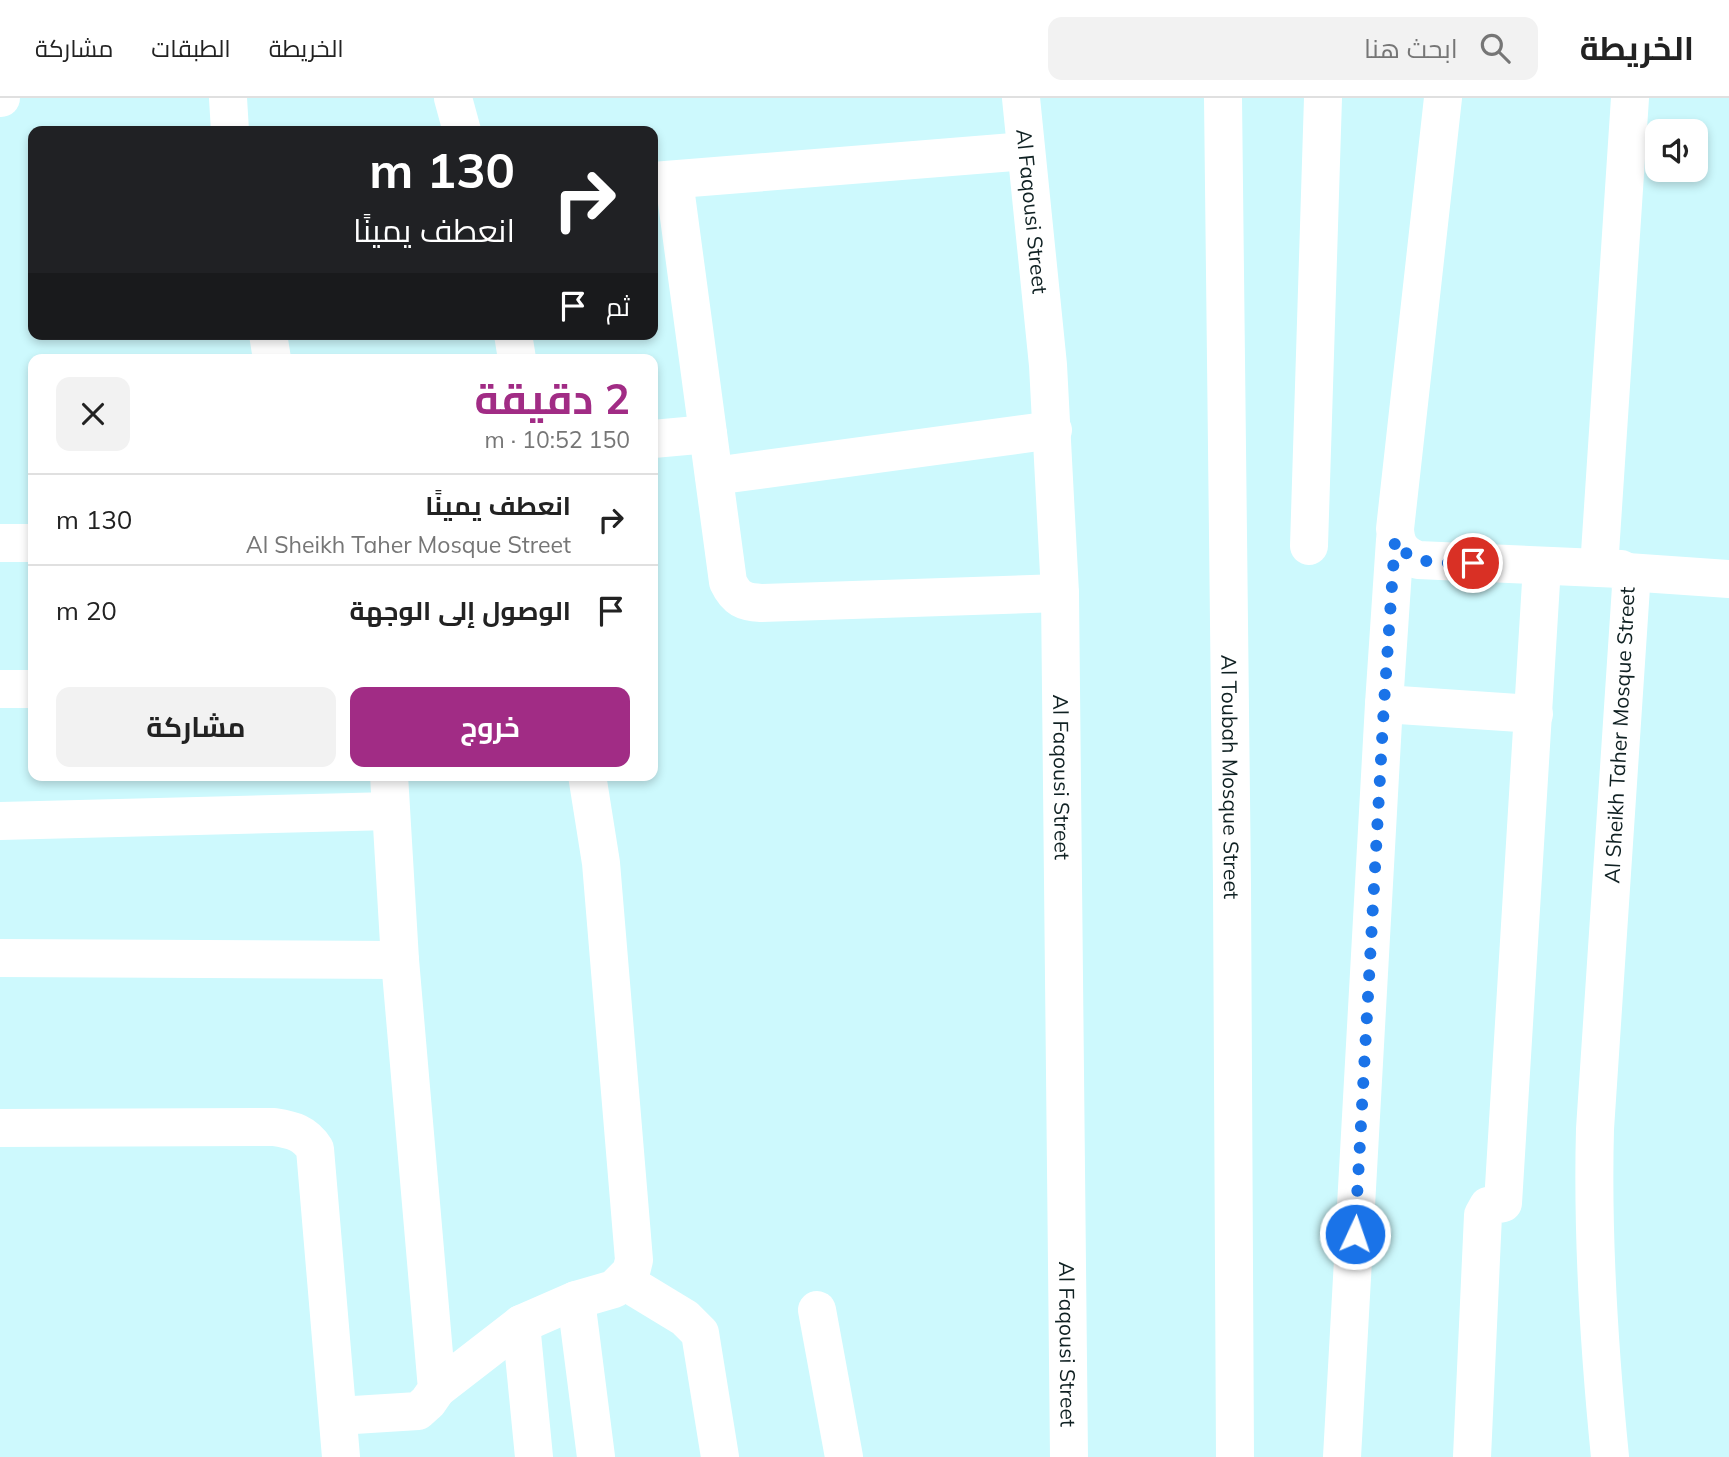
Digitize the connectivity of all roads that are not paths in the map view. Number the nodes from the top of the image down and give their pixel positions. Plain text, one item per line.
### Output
1 (228, 98) edge
2 (453, 98) edge
3 (1021, 98) edge
4 (1223, 98) edge
5 (1323, 98) edge
6 (1443, 98) edge
7 (1630, 98) edge
8 (230, 126) edge
9 (461, 126) edge
10 (1026, 151) junction
11 (663, 180) edge
12 (1053, 430) junction
13 (708, 434) junction
14 (658, 439) edge
15 (713, 476) junction
16 (1395, 540) junction
17 (28, 543) edge
18 (0, 544) edge
19 (1309, 546) dead end
20 (1542, 566) junction
21 (1613, 570) junction
22 (1729, 579) edge
23 (1060, 593) junction
24 (0, 689) edge
25 (28, 689) edge
26 (1384, 704) junction
27 (1534, 714) junction
28 (588, 781) edge
29 (390, 793) edge
30 (0, 821) edge
31 (0, 958) edge
32 (400, 960) junction
33 (0, 1128) edge
34 (624, 1281) junction
35 (576, 1300) junction
36 (817, 1310) dead end
37 (521, 1324) junction
38 (437, 1389) junction
39 (338, 1416) junction
40 (341, 1457) edge
41 (534, 1457) edge
42 (596, 1457) edge
43 (720, 1457) edge
44 (844, 1457) edge
45 (1069, 1457) edge
46 (1235, 1457) edge
47 (1342, 1457) edge
48 (1472, 1457) edge
49 (1610, 1457) edge

1 - 8 street
2 - 9 street
3 - 10 street, Al Faqousi Street
4 - 46 street, Al Toubah Mosque Street
5 - 19 street
6 - 16 street
7 - 21 street
10 - 11 street
10 - 12 street, Al Faqousi Street
11 - 13 street
12 - 15 street
12 - 23 street, Al Faqousi Street
13 - 14 street
13 - 15 street
15 - 23 street
16 - 20 street, Al Sheikh Taher Mosque Street
16 - 26 street
17 - 18 street
20 - 21 street, Al Sheikh Taher Mosque Street
20 - 27 street
21 - 22 street
21 - 49 street, Al Sheikh Taher Mosque Street
23 - 45 street, Al Faqousi Street
24 - 25 street
26 - 27 street
26 - 47 street
27 - 48 street
28 - 34 street
29 - 30 street
29 - 32 street
31 - 32 street
32 - 38 street
33 - 39 street
34 - 35 street
34 - 43 street
35 - 37 street
35 - 42 street
36 - 44 street
37 - 38 street
37 - 41 street
38 - 39 street
39 - 40 street

